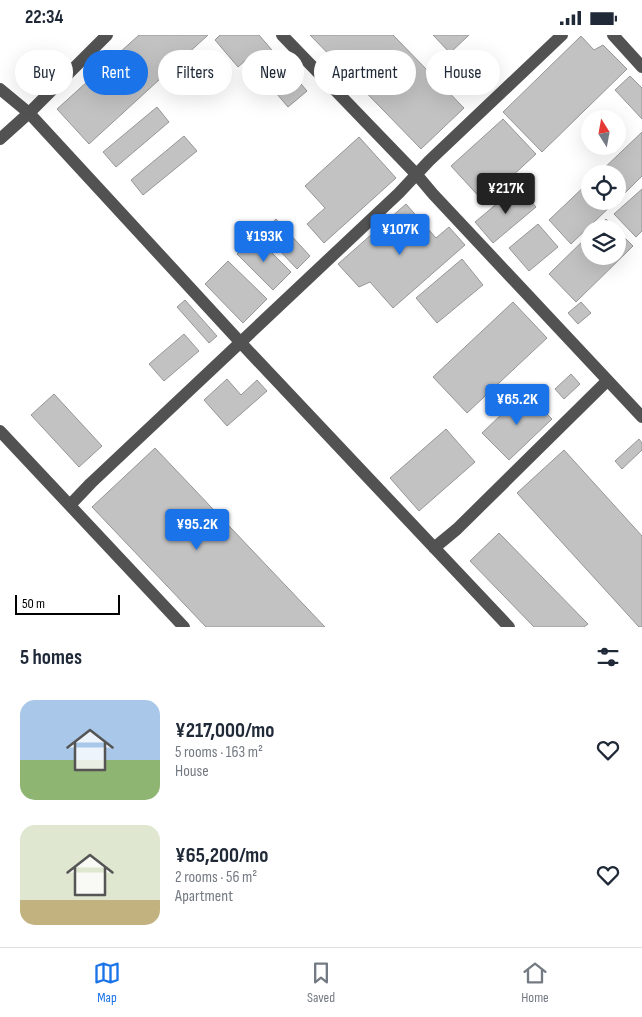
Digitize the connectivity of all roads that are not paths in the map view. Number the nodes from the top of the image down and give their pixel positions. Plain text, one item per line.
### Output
1 (107, 35) edge
2 (282, 35) edge
3 (562, 35) edge
4 (613, 35) edge
5 (642, 67) edge
6 (0, 89) edge
7 (28, 113) junction
8 (0, 139) edge
9 (417, 175) junction
10 (241, 343) junction
11 (607, 381) junction
12 (642, 417) edge
13 (0, 431) edge
14 (70, 505) junction
15 (434, 548) junction
16 (184, 627) edge
17 (509, 627) edge

1 - 7 street
2 - 9 street
3 - 9 street
4 - 5 street
6 - 7 street
7 - 8 street
7 - 10 street
9 - 10 street
9 - 11 street
10 - 14 street
10 - 15 street
11 - 12 street
11 - 15 street
13 - 14 street
14 - 16 street
15 - 17 street

